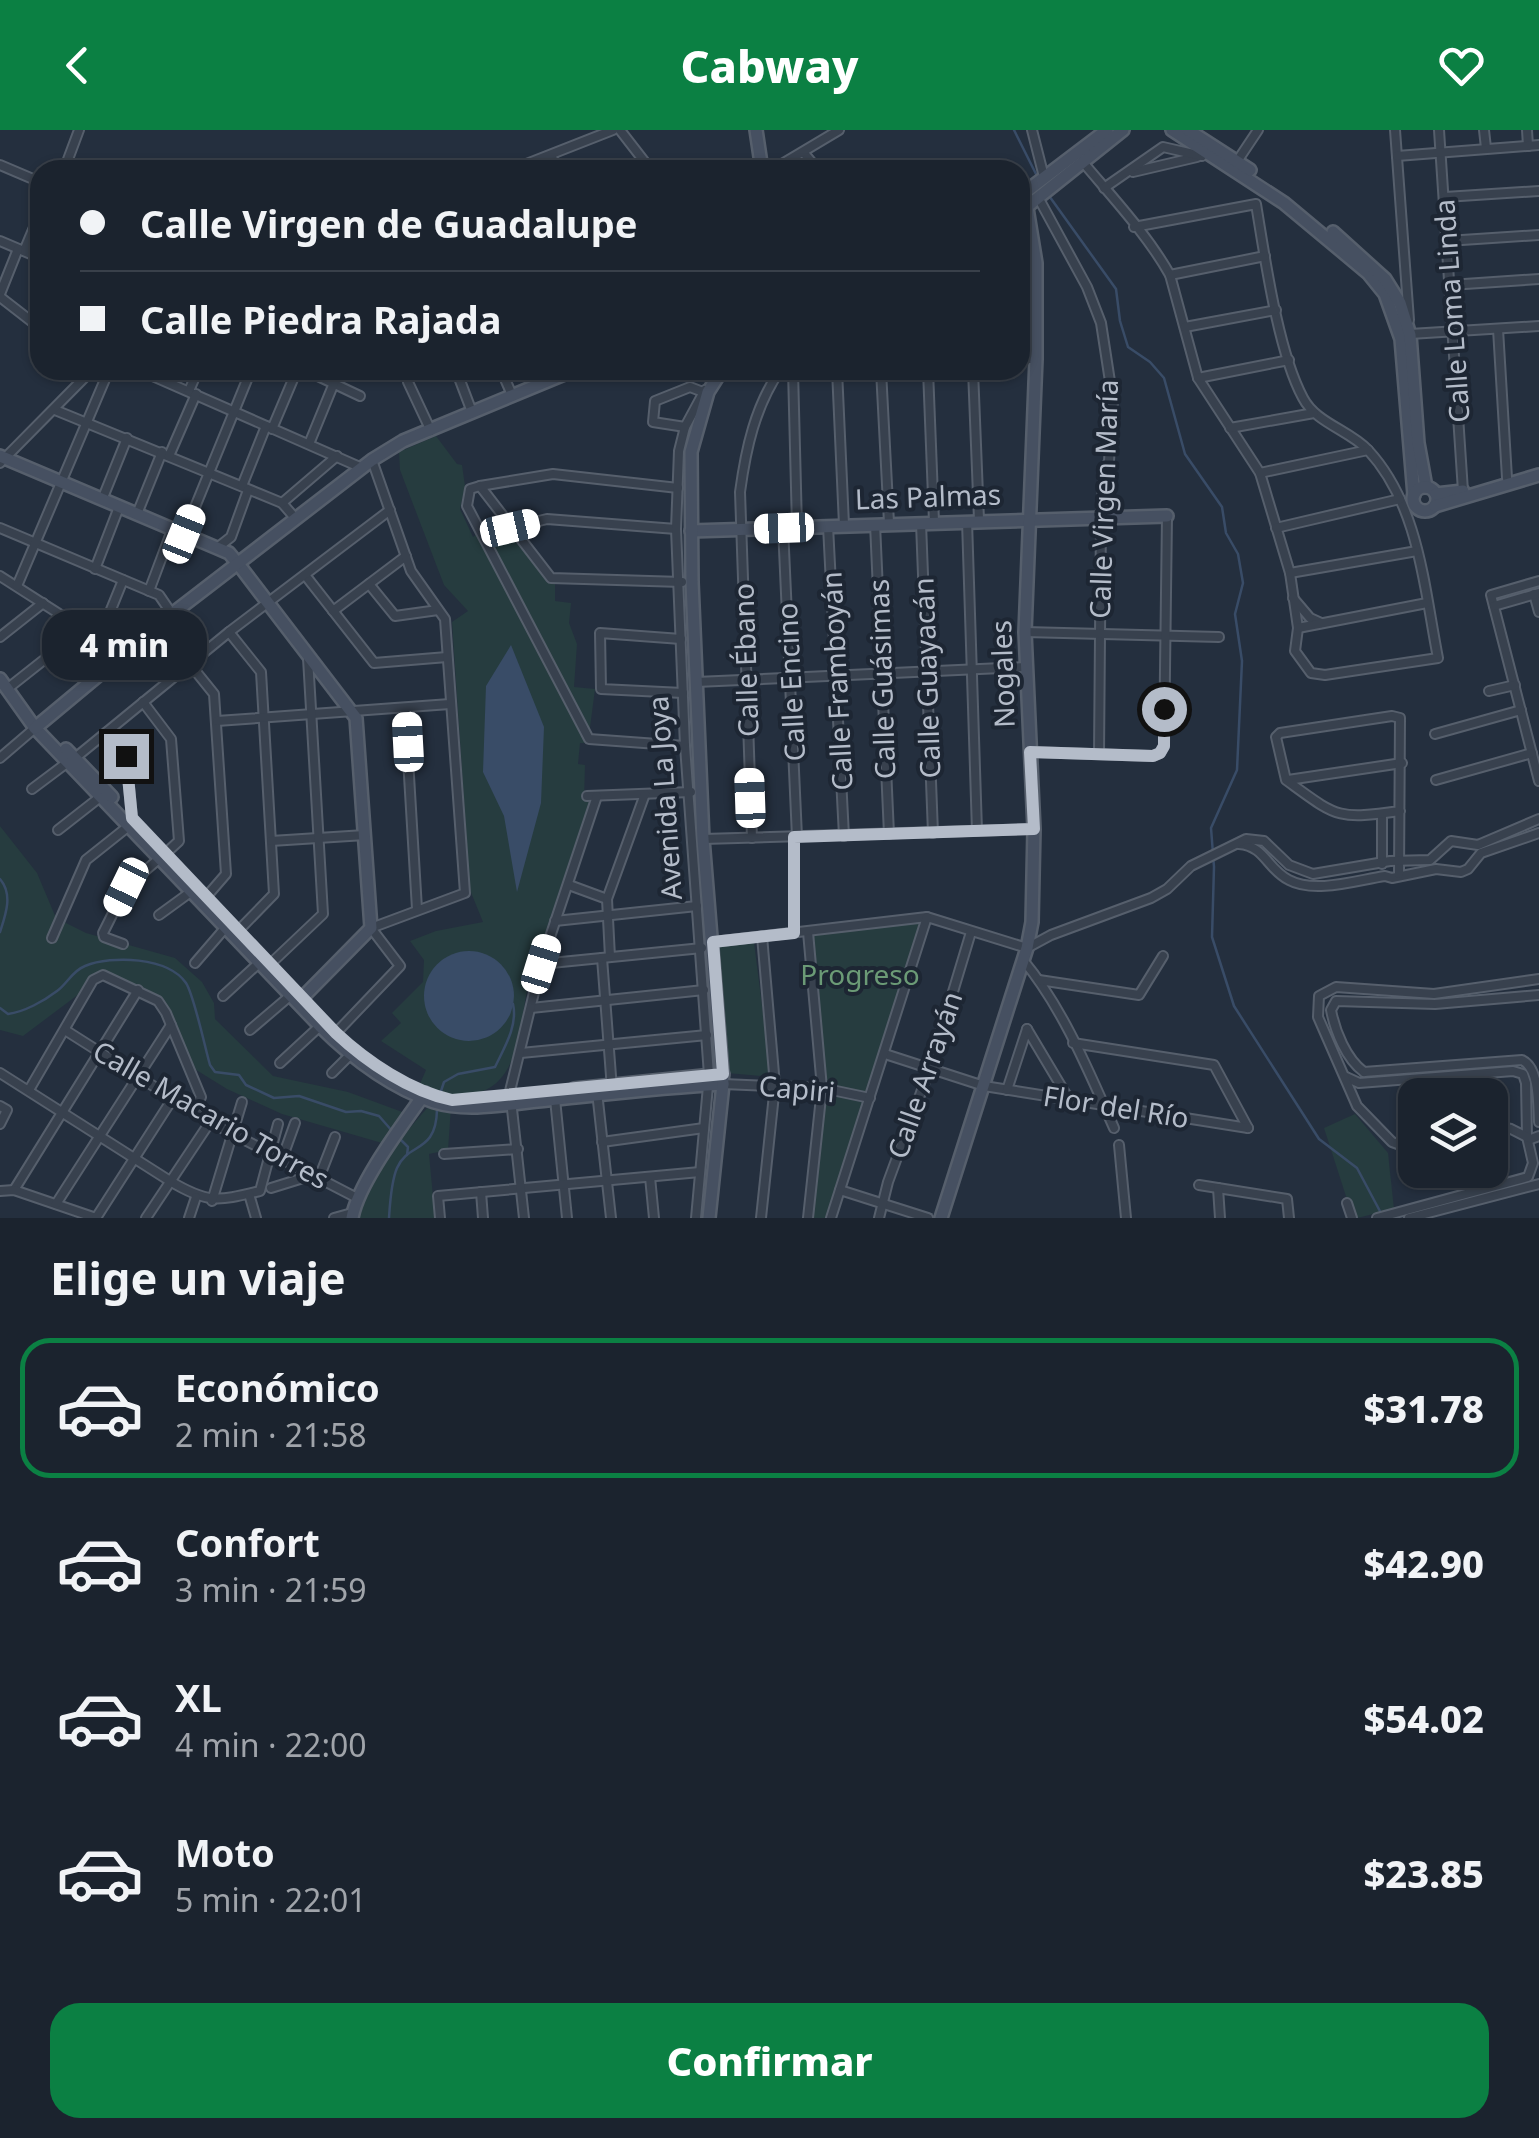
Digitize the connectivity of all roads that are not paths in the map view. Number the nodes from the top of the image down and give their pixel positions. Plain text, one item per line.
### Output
1 (78, 130) edge
2 (616, 130) edge
3 (756, 130) edge
4 (839, 130) edge
5 (1032, 130) edge
6 (1107, 130) edge
7 (1123, 130) edge
8 (1172, 130) edge
9 (1188, 130) edge
10 (1258, 130) edge
11 (1395, 130) edge
12 (1439, 130) edge
13 (1484, 130) edge
14 (1527, 130) edge
15 (1539, 145) edge
16 (1528, 146) junction
17 (1486, 148) junction
18 (1441, 152) junction
19 (804, 153) junction
20 (551, 155) junction
21 (1397, 156) junction
22 (1240, 157) dead end
23 (68, 160) edge
24 (538, 160) edge
25 (553, 160) edge
26 (642, 160) edge
27 (760, 160) edge
28 (791, 160) edge
29 (810, 160) edge
30 (1082, 162) junction
31 (0, 165) edge
32 (1128, 173) junction
33 (30, 178) edge
34 (1043, 187) junction
35 (1104, 188) junction
36 (1539, 191) edge
37 (1030, 197) edge
38 (1444, 198) junction
39 (1134, 227) junction
40 (30, 232) edge
41 (1539, 235) edge
42 (1030, 237) edge
43 (1447, 240) junction
44 (0, 241) edge
45 (21, 250) junction
46 (30, 254) edge
47 (1264, 256) junction
48 (1036, 263) junction
49 (1030, 264) edge
50 (1170, 274) junction
51 (1539, 279) edge
52 (1450, 285) junction
53 (0, 296) edge
54 (1276, 310) junction
55 (30, 320) edge
56 (1539, 326) edge
57 (1185, 327) junction
58 (1498, 328) junction
59 (1454, 332) junction
60 (1410, 335) junction
61 (1030, 359) edge
62 (1036, 359) junction
63 (1289, 360) junction
64 (1198, 378) junction
65 (81, 380) edge
66 (105, 380) edge
67 (163, 380) edge
68 (195, 380) edge
69 (247, 380) edge
70 (295, 380) edge
71 (326, 380) edge
72 (413, 380) edge
73 (460, 380) edge
74 (505, 380) edge
75 (540, 380) edge
76 (714, 380) edge
77 (775, 380) edge
78 (793, 380) edge
79 (837, 380) edge
80 (882, 380) edge
81 (928, 380) edge
82 (973, 380) edge
83 (334, 383) junction
84 (708, 388) junction
85 (192, 393) junction
86 (512, 395) junction
87 (360, 396) dead end
88 (54, 410) junction
89 (233, 411) junction
90 (472, 412) junction
91 (1314, 413) junction
92 (87, 421) junction
93 (685, 427) junction
94 (269, 428) junction
95 (1230, 428) junction
96 (431, 430) junction
97 (127, 438) junction
98 (308, 444) junction
99 (1368, 450) junction
100 (166, 454) junction
101 (337, 456) junction
102 (1, 459) edge
103 (367, 464) junction
104 (1539, 471) edge
105 (208, 472) junction
106 (1260, 473) junction
107 (1507, 478) junction
108 (61, 484) junction
109 (480, 486) junction
110 (245, 488) junction
111 (677, 488) junction
112 (691, 489) junction
113 (1463, 492) junction
114 (1414, 495) junction
115 (1432, 496) junction
116 (1400, 499) junction
117 (102, 500) junction
118 (282, 503) junction
119 (119, 508) junction
120 (390, 510) junction
121 (137, 514) junction
122 (1166, 516) joint
123 (1100, 517) junction
124 (296, 518) junction
125 (1028, 518) junction
126 (973, 520) junction
127 (928, 522) junction
128 (875, 524) junction
129 (889, 524) junction
130 (844, 525) junction
131 (828, 526) junction
132 (790, 527) junction
133 (0, 528) edge
134 (510, 528) junction
135 (1276, 528) junction
136 (676, 529) junction
137 (741, 529) junction
138 (691, 531) junction
139 (178, 532) junction
140 (36, 544) junction
141 (217, 548) junction
142 (1417, 551) junction
143 (406, 556) junction
144 (239, 565) junction
145 (95, 569) junction
146 (1290, 573) junction
147 (305, 574) junction
148 (2, 579) edge
149 (123, 580) junction
150 (1539, 581) edge
151 (692, 582) junction
152 (678, 583) junction
153 (368, 584) junction
154 (17, 586) junction
155 (150, 591) junction
156 (1536, 593) edge
157 (1294, 598) junction
158 (267, 602) junction
159 (1427, 602) junction
160 (43, 603) junction
161 (1494, 606) junction
162 (333, 610) junction
163 (438, 610) junction
164 (1539, 612) edge
165 (172, 614) junction
166 (1321, 624) junction
167 (160, 627) junction
168 (1298, 628) junction
169 (82, 629) junction
170 (229, 632) junction
171 (1026, 632) junction
172 (1100, 634) junction
173 (1166, 635) junction
174 (0, 637) edge
175 (1219, 638) dead end
176 (99, 639) junction
177 (681, 639) junction
178 (124, 656) junction
179 (447, 657) junction
180 (308, 658) junction
181 (192, 664) junction
182 (1026, 667) junction
183 (973, 670) junction
184 (928, 671) junction
185 (882, 673) junction
186 (838, 675) junction
187 (791, 678) junction
188 (746, 680) junction
189 (695, 682) junction
190 (4, 684) edge
191 (1515, 685) junction
192 (1489, 691) dead end
193 (682, 693) junction
194 (143, 702) junction
195 (450, 704) junction
196 (406, 708) junction
197 (1521, 710) junction
198 (350, 711) junction
199 (310, 715) junction
200 (264, 719) junction
201 (217, 721) junction
202 (35, 724) junction
203 (1539, 726) edge
204 (1526, 730) junction
205 (107, 732) junction
206 (1435, 734) dead end
207 (685, 746) junction
208 (1030, 752) junction
209 (1532, 753) junction
210 (1099, 754) junction
211 (0, 758) edge
212 (72, 760) junction
213 (1402, 763) junction
214 (1286, 780) junction
215 (1436, 780) dead end
216 (1539, 781) edge
217 (32, 789) dead end
218 (694, 792) junction
219 (104, 794) junction
220 (644, 794) junction
221 (587, 796) dead end
222 (597, 796) junction
223 (1400, 811) junction
224 (1382, 814) junction
225 (1539, 819) edge
226 (131, 821) junction
227 (1034, 829) junction
228 (58, 830) dead end
229 (978, 832) junction
230 (1539, 832) edge
231 (933, 833) junction
232 (889, 834) junction
233 (365, 836) junction
234 (844, 836) junction
235 (796, 837) junction
236 (318, 838) junction
237 (752, 838) junction
238 (702, 839) junction
239 (1384, 839) junction
240 (1399, 840) junction
241 (271, 841) junction
242 (1231, 845) junction
243 (163, 856) junction
244 (1400, 862) junction
245 (1382, 864) junction
246 (1400, 874) junction
247 (1385, 876) junction
248 (568, 885) junction
249 (192, 891) junction
250 (207, 896) junction
251 (607, 899) junction
252 (697, 906) junction
253 (417, 909) junction
254 (159, 915) dead end
255 (606, 916) junction
256 (928, 917) junction
257 (555, 921) junction
258 (233, 928) junction
259 (371, 928) junction
260 (808, 932) junction
261 (971, 932) junction
262 (794, 933) junction
263 (762, 936) junction
264 (52, 938) dead end
265 (123, 944) dead end
266 (707, 945) junction
267 (1025, 954) junction
268 (1164, 956) dead end
269 (606, 958) junction
270 (194, 962) dead end
271 (265, 964) junction
272 (541, 964) junction
273 (1539, 979) edge
274 (1039, 980) junction
275 (138, 990) junction
276 (704, 990) junction
277 (1325, 990) junction
278 (1539, 994) edge
279 (223, 996) dead end
280 (297, 996) junction
281 (604, 1000) junction
282 (1318, 1004) junction
283 (1334, 1006) junction
284 (531, 1008) junction
285 (171, 1025) junction
286 (320, 1026) junction
287 (64, 1030) junction
288 (250, 1030) dead end
289 (336, 1033) junction
290 (707, 1035) junction
291 (1074, 1043) junction
292 (607, 1045) junction
293 (101, 1053) junction
294 (521, 1053) junction
295 (885, 1054) junction
296 (350, 1055) junction
297 (280, 1063) dead end
298 (930, 1068) junction
299 (1360, 1069) junction
300 (332, 1072) dead end
301 (0, 1073) edge
302 (136, 1075) junction
303 (1346, 1077) junction
304 (723, 1079) junction
305 (709, 1080) junction
306 (1359, 1083) junction
307 (774, 1084) junction
308 (984, 1086) junction
309 (822, 1088) junction
310 (29, 1090) junction
311 (605, 1090) junction
312 (1008, 1090) junction
313 (430, 1097) junction
314 (173, 1098) junction
315 (870, 1098) junction
316 (555, 1099) junction
317 (512, 1100) junction
318 (1354, 1100) junction
319 (1070, 1101) junction
320 (242, 1102) dead end
321 (0, 1106) edge
322 (1104, 1106) junction
323 (64, 1112) junction
324 (194, 1112) junction
325 (210, 1122) junction
326 (295, 1123) dead end
327 (0, 1124) edge
328 (278, 1124) dead end
329 (1539, 1124) edge
330 (1526, 1125) junction
331 (704, 1128) junction
332 (1114, 1128) dead end
333 (1508, 1128) edge
334 (1511, 1129) junction
335 (233, 1134) junction
336 (98, 1135) junction
337 (1539, 1136) edge
338 (335, 1137) dead end
339 (1527, 1137) junction
340 (602, 1142) junction
341 (1398, 1144) edge
342 (1118, 1145) dead end
343 (518, 1149) junction
344 (270, 1153) junction
345 (444, 1154) dead end
346 (134, 1158) junction
347 (282, 1159) junction
348 (700, 1172) junction
349 (316, 1177) junction
350 (650, 1177) junction
351 (170, 1181) junction
352 (605, 1181) junction
353 (564, 1184) junction
354 (1539, 1184) edge
355 (1199, 1185) dead end
356 (271, 1188) dead end
357 (522, 1188) junction
358 (1218, 1188) junction
359 (14, 1190) junction
360 (840, 1190) junction
361 (0, 1191) edge
362 (481, 1192) junction
363 (249, 1194) junction
364 (196, 1196) junction
365 (359, 1199) junction
366 (212, 1200) junction
367 (1347, 1203) dead end
368 (56, 1204) junction
369 (883, 1204) junction
370 (352, 1215) edge
371 (1383, 1217) edge
372 (96, 1218) edge
373 (146, 1218) edge
374 (189, 1218) edge
375 (256, 1218) edge
376 (334, 1218) edge
377 (440, 1218) edge
378 (483, 1218) edge
379 (524, 1218) edge
380 (566, 1218) edge
381 (611, 1218) edge
382 (654, 1218) edge
383 (696, 1218) edge
384 (709, 1218) edge
385 (761, 1218) edge
386 (808, 1218) edge
387 (831, 1218) edge
388 (879, 1218) edge
389 (928, 1218) edge
390 (941, 1218) edge
391 (1126, 1218) edge
392 (1220, 1218) edge
393 (1289, 1218) edge
394 (1352, 1218) edge
395 (1409, 1218) edge

1 - 23 street
2 - 20 street
2 - 26 street
3 - 27 street
4 - 19 street
5 - 34 street, Calle Virgen María
6 - 34 street
7 - 30 street
8 - 114 street
9 - 60 street
10 - 22 street
11 - 21 street
12 - 18 street, Calle Loma Linda
13 - 17 street
14 - 16 street
15 - 16 street
16 - 17 street
17 - 18 street
18 - 21 street
18 - 38 street, Calle Loma Linda
19 - 28 street
19 - 29 street
20 - 24 street
20 - 25 street
21 - 60 street
30 - 34 street
30 - 35 street
31 - 33 street
32 - 32 street
32 - 35 street
34 - 37 street
34 - 123 street, Calle Virgen María
35 - 39 street
36 - 38 street
38 - 43 street, Calle Loma Linda
39 - 47 street
39 - 50 street
40 - 45 street
41 - 43 street
42 - 48 street, Nogales
43 - 52 street, Calle Loma Linda
44 - 45 street
45 - 46 street
45 - 53 street
47 - 50 street
47 - 54 street
48 - 49 street
48 - 62 street, Nogales
50 - 57 street
51 - 52 street
52 - 59 street, Calle Loma Linda
53 - 55 street
54 - 57 street
54 - 63 street
56 - 58 street
57 - 64 street
58 - 59 street
58 - 107 street
59 - 60 street
59 - 113 street, Calle Loma Linda
60 - 115 street
61 - 62 street
62 - 125 street, Nogales
63 - 64 street
63 - 91 street
64 - 95 street
65 - 88 street
66 - 92 street
67 - 85 street
68 - 85 street
69 - 89 street
70 - 94 street
71 - 83 street
72 - 96 street
73 - 90 street
74 - 86 street
75 - 86 street
76 - 84 street, Avenida La Joya
77 - 137 street, Calle Ébano
78 - 132 street, Calle Encino
79 - 130 street
80 - 129 street
81 - 127 street, Calle Guayacán
82 - 126 street
83 - 87 street
83 - 98 street
84 - 93 street, Avenida La Joya
84 - 93 street
84 - 112 street, Avenida La Joya
85 - 89 street
85 - 100 street
86 - 90 street
88 - 92 street
88 - 102 street
89 - 94 street
89 - 105 street
90 - 96 street
91 - 95 street
91 - 99 street
92 - 97 street
92 - 108 street
93 - 111 street, Avenida La Joya
94 - 98 street
94 - 110 street
95 - 106 street
96 - 103 street
97 - 100 street
97 - 117 street
98 - 101 street
99 - 106 street
99 - 116 street
100 - 105 street
100 - 121 street
101 - 103 street
101 - 118 street
102 - 108 street
103 - 120 street
103 - 124 street
104 - 107 street
104 - 115 street
105 - 110 street
105 - 139 street
106 - 135 street
107 - 113 street
108 - 117 street
108 - 140 street
109 - 111 street
109 - 134 street
109 - 207 street
110 - 118 street
110 - 141 street
111 - 112 street
111 - 136 street, Avenida La Joya
112 - 138 street, Avenida La Joya
113 - 115 street
114 - 115 street
114 - 115 street
116 - 135 street
116 - 142 street
117 - 119 street
118 - 124 street
119 - 121 street
119 - 145 street
120 - 143 street
120 - 147 street
121 - 139 street
122 - 123 street, Las Palmas
122 - 173 street
123 - 125 street, Las Palmas
123 - 172 street, Calle Virgen María
124 - 144 street
125 - 126 street, Las Palmas
125 - 171 street, Nogales
126 - 127 street, Las Palmas
126 - 183 street
127 - 129 street, Las Palmas
127 - 184 street, Calle Guayacán
128 - 129 street, Las Palmas
128 - 130 street, Las Palmas
128 - 185 street, Calle Guásimas
130 - 131 street, Las Palmas
131 - 132 street, Las Palmas
131 - 186 street, Calle Framboyán
132 - 137 street, Las Palmas
132 - 187 street, Calle Encino
133 - 140 street
134 - 136 street
134 - 152 street
135 - 146 street
136 - 152 street, Avenida La Joya
137 - 138 street, Las Palmas
137 - 188 street, Calle Ébano
138 - 151 street, Avenida La Joya
139 - 141 street
139 - 155 street
140 - 145 street
140 - 154 street
141 - 144 street
142 - 146 street
142 - 159 street
143 - 153 street
143 - 163 street
144 - 158 street
144 - 165 street
145 - 149 street
146 - 157 street
147 - 158 street
147 - 162 street
148 - 154 street
149 - 155 street
149 - 176 street
150 - 161 street
151 - 152 street
151 - 189 street, Avenida La Joya
152 - 177 street, Avenida La Joya
153 - 162 street
153 - 163 street
154 - 160 street
155 - 165 street
156 - 161 street
156 - 164 street
157 - 166 street
157 - 168 street
158 - 170 street
158 - 180 street
159 - 166 street
159 - 168 street
160 - 169 street
160 - 174 street
161 - 191 street
162 - 179 street
163 - 179 street
165 - 167 street
166 - 168 street
167 - 178 street
167 - 181 street
169 - 176 street
169 - 190 street
170 - 181 street
170 - 200 street
171 - 172 street
171 - 182 street, Nogales
172 - 173 street
172 - 210 street, Calle Virgen María
173 - 175 street
173 - 210 street
176 - 178 street
177 - 193 street, Avenida La Joya
177 - 193 street
178 - 202 street
179 - 195 street
180 - 198 street
180 - 199 street
181 - 194 street
181 - 201 street
182 - 183 street
182 - 208 street, Nogales
183 - 184 street
183 - 229 street
184 - 185 street
184 - 231 street, Calle Guayacán
185 - 186 street
185 - 232 street, Calle Guásimas
186 - 187 street
186 - 234 street, Calle Framboyán
187 - 188 street
187 - 235 street, Calle Encino
188 - 189 street
188 - 237 street, Calle Ébano
189 - 218 street, Avenida La Joya
190 - 202 street
191 - 192 street
191 - 197 street
193 - 207 street, Avenida La Joya
194 - 205 street
194 - 243 street
195 - 196 street
195 - 253 street
196 - 198 street
196 - 253 street
197 - 204 street
197 - 206 street
198 - 199 street
198 - 233 street
199 - 200 street
199 - 236 street
200 - 201 street
200 - 241 street
201 - 250 street
202 - 211 street
202 - 212 street
203 - 204 street
204 - 209 street
205 - 212 street
205 - 226 street
207 - 218 street, Avenida La Joya
208 - 210 street
208 - 227 street, Nogales
209 - 215 street
209 - 216 street
212 - 217 street
212 - 219 street
213 - 214 street
213 - 214 street
213 - 223 street
214 - 224 street
218 - 220 street
218 - 238 street, Avenida La Joya
218 - 252 street, Avenida La Joya
219 - 226 street
219 - 228 street
220 - 222 street
220 - 251 street
221 - 222 street
222 - 248 street
223 - 224 street
223 - 240 street
224 - 239 street
225 - 244 street
226 - 243 street
226 - 264 street
227 - 229 street
227 - 267 street, Nogales
229 - 231 street
230 - 246 street
231 - 232 street
232 - 234 street
233 - 236 street
233 - 259 street
234 - 235 street
235 - 237 street
235 - 262 street, Calle Encino
236 - 241 street
236 - 271 street
237 - 238 street
238 - 266 street, Avenida La Joya
239 - 240 street
239 - 245 street
240 - 244 street
241 - 258 street
242 - 245 street
242 - 247 street
242 - 267 street
243 - 249 street
243 - 250 street
243 - 265 street
244 - 245 street
244 - 246 street
245 - 247 street
246 - 247 street
248 - 251 street
248 - 257 street
249 - 254 street
249 - 258 street
250 - 258 street
251 - 255 street
252 - 255 street
252 - 266 street, Avenida La Joya
253 - 259 street
255 - 257 street
255 - 269 street
256 - 260 street
256 - 261 street
256 - 295 street
257 - 272 street
258 - 270 street
258 - 271 street
259 - 280 street
259 - 289 street
260 - 262 street
260 - 309 street
261 - 267 street
261 - 298 street, Calle Arrayán
262 - 263 street
263 - 266 street
263 - 307 street
266 - 269 street
266 - 276 street, Avenida La Joya
266 - 304 street, Avenida La Joya
267 - 274 street
267 - 308 street, Nogales
268 - 274 street
269 - 272 street
269 - 281 street
271 - 279 street
271 - 280 street
272 - 284 street
273 - 277 street
274 - 291 street
275 - 285 street
275 - 287 street
275 - 293 street
276 - 281 street
276 - 290 street, Avenida La Joya
277 - 282 street
277 - 283 street
278 - 283 street
280 - 286 street
280 - 288 street
280 - 289 street
281 - 284 street
281 - 292 street
282 - 283 street
282 - 303 street
283 - 299 street
284 - 294 street
285 - 302 street
285 - 324 street
286 - 296 street
286 - 297 street
287 - 293 street, Calle Macario Torres
287 - 310 street
289 - 313 street
290 - 292 street
290 - 305 street, Avenida La Joya
291 - 322 street
291 - 322 street, Flor del Río
292 - 294 street
292 - 311 street
293 - 302 street, Calle Macario Torres
293 - 323 street
294 - 317 street
295 - 298 street, Flor del Río
295 - 315 street
296 - 300 street
296 - 313 street
298 - 308 street, Flor del Río
298 - 369 street, Calle Arrayán
299 - 303 street
299 - 306 street
299 - 329 street
301 - 310 street
302 - 314 street, Calle Macario Torres
302 - 336 street
303 - 306 street
303 - 318 street
304 - 305 street
304 - 307 street, Capiri
304 - 384 street, Avenida La Joya
305 - 311 street
305 - 331 street, Avenida La Joya
306 - 318 street
306 - 330 street
307 - 309 street, Capiri
307 - 385 street
308 - 312 street, Flor del Río
308 - 390 street, Nogales
309 - 315 street, Capiri
309 - 386 street
310 - 323 street
311 - 316 street
311 - 317 street
311 - 340 street
312 - 319 street, Flor del Río
312 - 319 street
313 - 317 street
313 - 365 street
314 - 324 street, Calle Macario Torres
314 - 346 street
315 - 360 street
316 - 317 street
316 - 353 street
317 - 343 street
318 - 341 street
319 - 322 street, Flor del Río
320 - 335 street
321 - 327 street
322 - 332 street
323 - 336 street
323 - 359 street
324 - 325 street, Calle Macario Torres
325 - 335 street, Calle Macario Torres
325 - 351 street
326 - 347 street
328 - 344 street
329 - 330 street
330 - 334 street
330 - 339 street
331 - 340 street
331 - 348 street, Avenida La Joya
333 - 334 street
334 - 339 street
335 - 344 street, Calle Macario Torres
335 - 366 street
336 - 346 street
336 - 368 street
337 - 339 street
338 - 349 street
339 - 371 street
340 - 352 street
342 - 391 street
343 - 345 street
343 - 357 street
344 - 347 street, Calle Macario Torres
344 - 363 street
346 - 351 street
346 - 372 street
347 - 349 street, Calle Macario Torres
348 - 350 street
348 - 383 street, Avenida La Joya
349 - 356 street
349 - 365 street, Calle Macario Torres
350 - 352 street
350 - 382 street
351 - 364 street
351 - 373 street
352 - 353 street
352 - 381 street
353 - 357 street
353 - 380 street
354 - 395 street
355 - 358 street
357 - 362 street
357 - 379 street
358 - 392 street
358 - 393 street
359 - 361 street
359 - 368 street
360 - 369 street
360 - 387 street
362 - 377 street
362 - 378 street
363 - 366 street
363 - 375 street
364 - 366 street
364 - 374 street
365 - 370 street
367 - 394 street
368 - 372 street
369 - 388 street, Calle Arrayán
369 - 389 street
370 - 376 street

